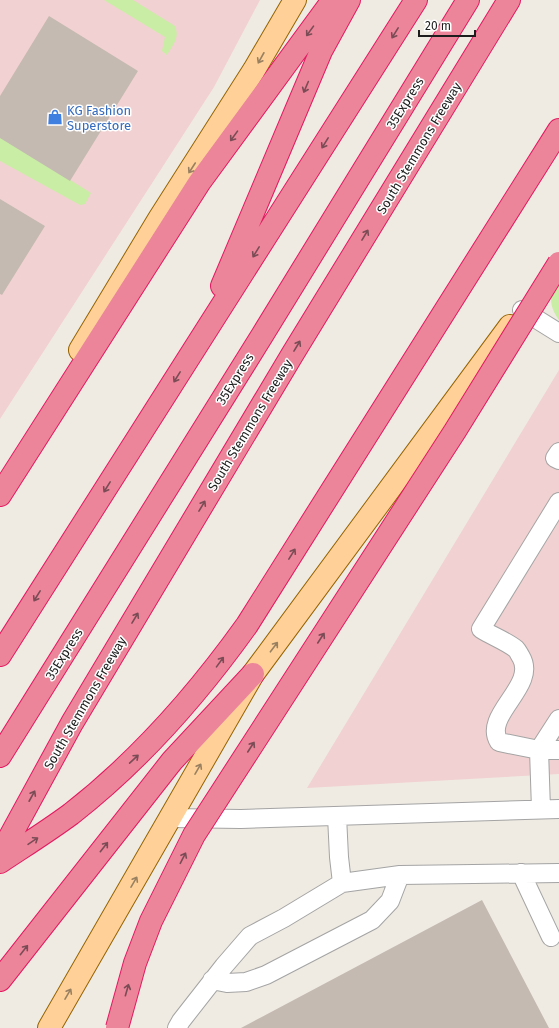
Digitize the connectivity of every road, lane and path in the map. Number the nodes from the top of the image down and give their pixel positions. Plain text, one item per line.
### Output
1 (295, 0) edge
2 (334, 0) edge
3 (349, 0) edge
4 (416, 0) edge
5 (468, 0) edge
6 (509, 0) edge
7 (559, 130) edge
8 (559, 260) edge
9 (559, 263) edge
10 (522, 310) junction
11 (559, 333) edge
12 (198, 344) junction
13 (559, 452) edge
14 (559, 460) edge
15 (0, 483) edge
16 (0, 495) edge
17 (559, 502) edge
18 (0, 655) edge
19 (253, 674) junction
20 (559, 719) edge
21 (539, 750) junction
22 (559, 750) edge
23 (0, 756) edge
24 (541, 809) junction
25 (559, 809) edge
26 (337, 816) junction
27 (170, 818) junction
28 (0, 855) edge
29 (0, 862) edge
30 (521, 873) junction
31 (559, 873) edge
32 (400, 875) junction
33 (342, 883) junction
34 (551, 937) dead end
35 (0, 980) edge
36 (212, 980) junction
37 (49, 1028) edge
38 (117, 1028) edge
39 (177, 1028) edge

1 -> 15 main road
2 -> 16 highway
3 -> 12 highway
4 -> 12 highway
5 - 23 highway, 35Express
28 -> 6 highway, South Stemmons Freeway
29 -> 7 highway
8 - 10 main road
38 -> 9 highway, bridge
10 - 11 street
19 -> 10 main road
12 -> 18 highway
13 - 14 street
17 - 21 street
27 -> 19 main road
35 -> 19 highway
20 - 21 street
21 - 22 street
21 - 24 street
24 - 25 street
24 - 26 street
26 - 27 street
26 - 33 street
37 -> 27 main road
30 - 31 street
30 - 32 street
30 - 34 street
32 - 33 street
32 - 36 street
33 - 36 street
36 - 39 street

